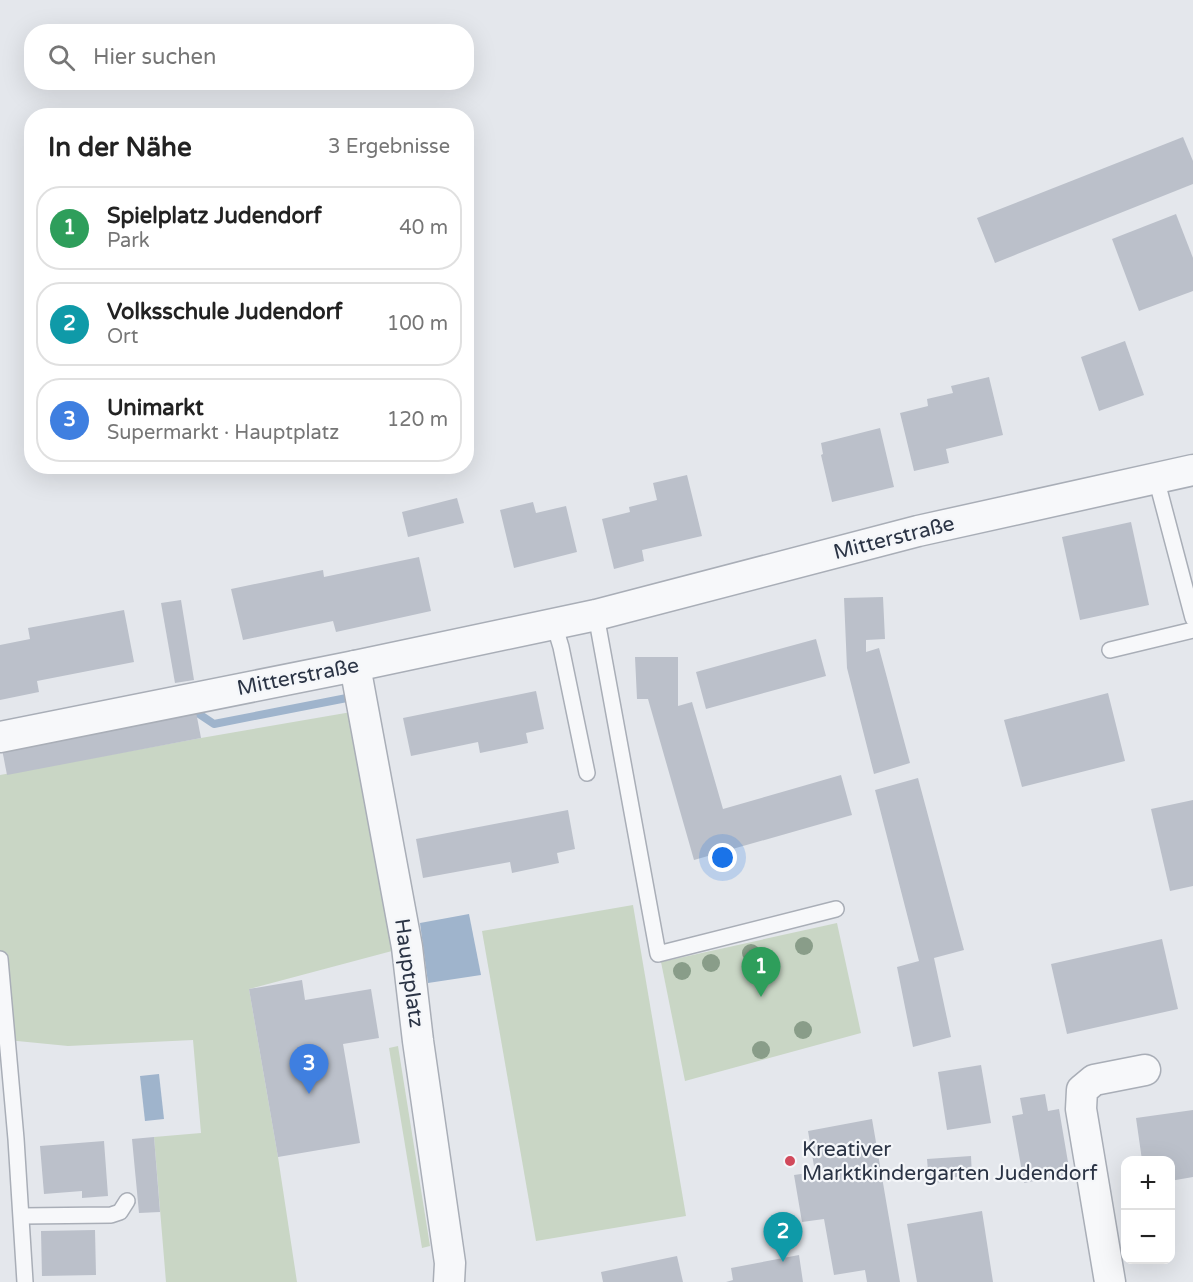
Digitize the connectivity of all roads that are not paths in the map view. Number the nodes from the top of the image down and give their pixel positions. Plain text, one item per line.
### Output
1 (1193, 470) edge
2 (1156, 478) junction
3 (596, 615) junction
4 (1193, 618) edge
5 (554, 624) junction
6 (1193, 630) edge
7 (1110, 650) dead end
8 (355, 666) junction
9 (0, 737) edge
10 (587, 773) dead end
11 (836, 909) dead end
12 (0, 959) edge
13 (1145, 1070) dead end
14 (127, 1201) dead end
15 (22, 1216) junction
16 (25, 1282) edge
17 (449, 1282) edge
18 (1110, 1282) edge

1 - 2 street, Mitterstraße
2 - 3 street, Mitterstraße
2 - 4 lane
3 - 5 street, Mitterstraße
3 - 11 lane
5 - 8 street, Mitterstraße
5 - 10 lane
6 - 7 lane
8 - 9 street, Mitterstraße
8 - 17 street, Hauptplatz
12 - 15 lane
13 - 18 street
14 - 15 lane
15 - 16 lane

